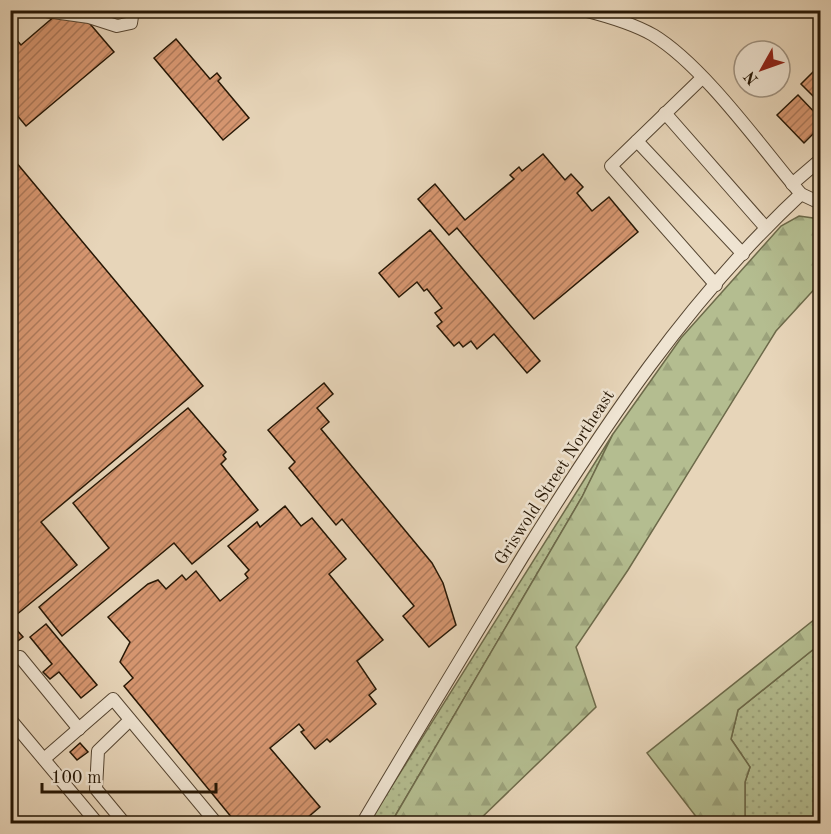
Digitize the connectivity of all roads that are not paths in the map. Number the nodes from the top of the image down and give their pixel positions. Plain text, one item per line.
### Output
1 (23, 10) edge
2 (39, 10) edge
3 (133, 10) edge
4 (583, 10) edge
5 (10, 12) edge
6 (702, 78) junction
7 (665, 113) junction
8 (637, 141) junction
9 (820, 160) edge
10 (792, 184) junction
11 (801, 194) junction
12 (820, 203) edge
13 (766, 228) junction
14 (743, 254) junction
15 (716, 285) junction
16 (20, 657) dead end
17 (10, 719) edge
18 (130, 720) junction
19 (79, 729) junction
20 (44, 759) junction
21 (98, 824) edge
22 (125, 824) edge
23 (217, 824) edge
24 (362, 824) edge

1 - 5 street
2 - 3 street
4 - 6 street
6 - 7 street
6 - 10 street
7 - 8 street
7 - 13 street
8 - 14 street
8 - 15 street
9 - 10 street
10 - 11 street
11 - 12 street
11 - 13 street, Griswold Street Northeast
13 - 14 street, Griswold Street Northeast
14 - 15 street, Griswold Street Northeast
15 - 24 street, Griswold Street Northeast
16 - 19 street
17 - 20 street
18 - 19 street
18 - 22 street
18 - 23 street
19 - 20 street
20 - 21 street

